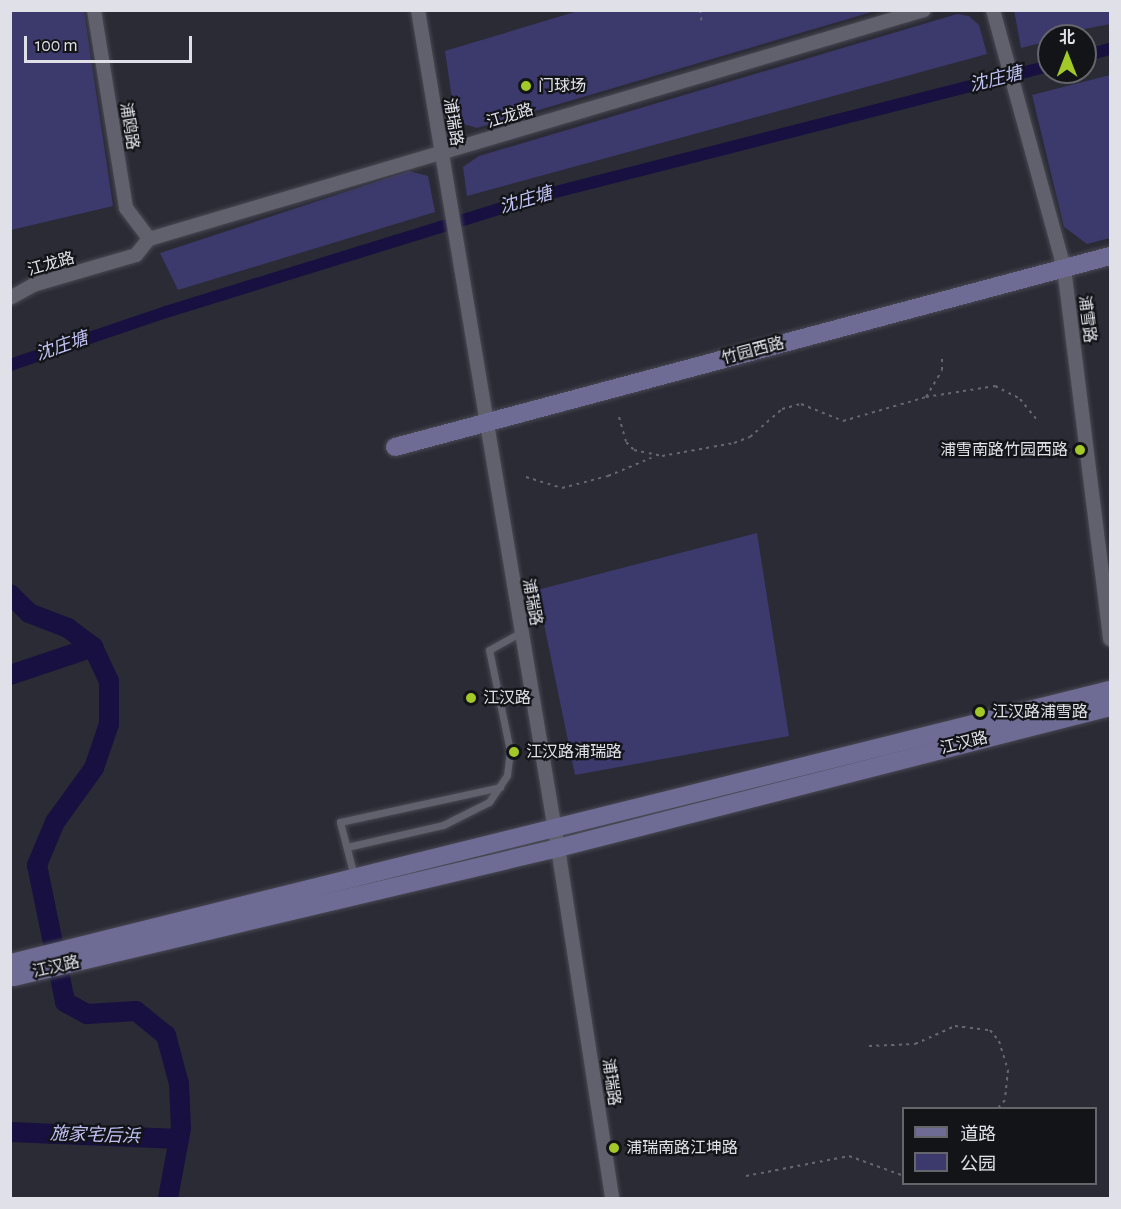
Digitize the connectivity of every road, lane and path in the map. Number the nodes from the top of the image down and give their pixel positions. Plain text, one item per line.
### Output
1 (94, 10) edge
2 (418, 10) edge
3 (700, 10) edge
4 (924, 10) edge
5 (993, 10) edge
6 (702, 24) dead end
7 (441, 154) junction
8 (149, 239) junction
9 (1110, 255) edge
10 (1064, 268) junction
11 (10, 298) edge
12 (942, 356) dead end
13 (926, 398) junction
14 (619, 417) dead end
15 (1037, 420) dead end
16 (485, 422) junction
17 (395, 447) dead end
18 (655, 457) junction
19 (526, 477) dead end
20 (521, 632) junction
21 (1110, 639) edge
22 (1110, 690) edge
23 (1110, 707) edge
24 (500, 787) junction
25 (556, 838) junction
26 (347, 847) junction
27 (356, 881) junction
28 (72, 956) junction
29 (19, 970) edge
30 (869, 1046) dead end
31 (999, 1107) edge
32 (746, 1176) dead end
33 (902, 1176) edge
34 (612, 1198) edge

1 - 8 street, 浦鸥路
2 - 7 street, 浦瑞路
3 - 6 path
4 - 7 street, 江龙路
5 - 10 street, 浦雪路
7 - 8 street, 江龙路
7 - 16 street, 浦瑞路
8 - 11 street, 江龙路
9 - 10 street, 竹园西路
10 - 16 street, 竹园西路
10 - 21 street, 浦雪路
12 - 13 path
13 - 15 path
13 - 18 path
14 - 18 path
16 - 17 street, 竹园西路
16 - 20 street, 浦瑞路
18 - 19 path
20 - 24 lane
20 - 25 street, 浦瑞路
22 - 25 street
23 - 25 street, 江汉路
24 - 26 lane
24 - 26 lane
25 - 27 street
25 - 28 street, 江汉路
25 - 34 street, 浦瑞路
26 - 27 lane
27 - 28 street
28 - 29 street, 江汉路
30 - 31 path
32 - 33 path

